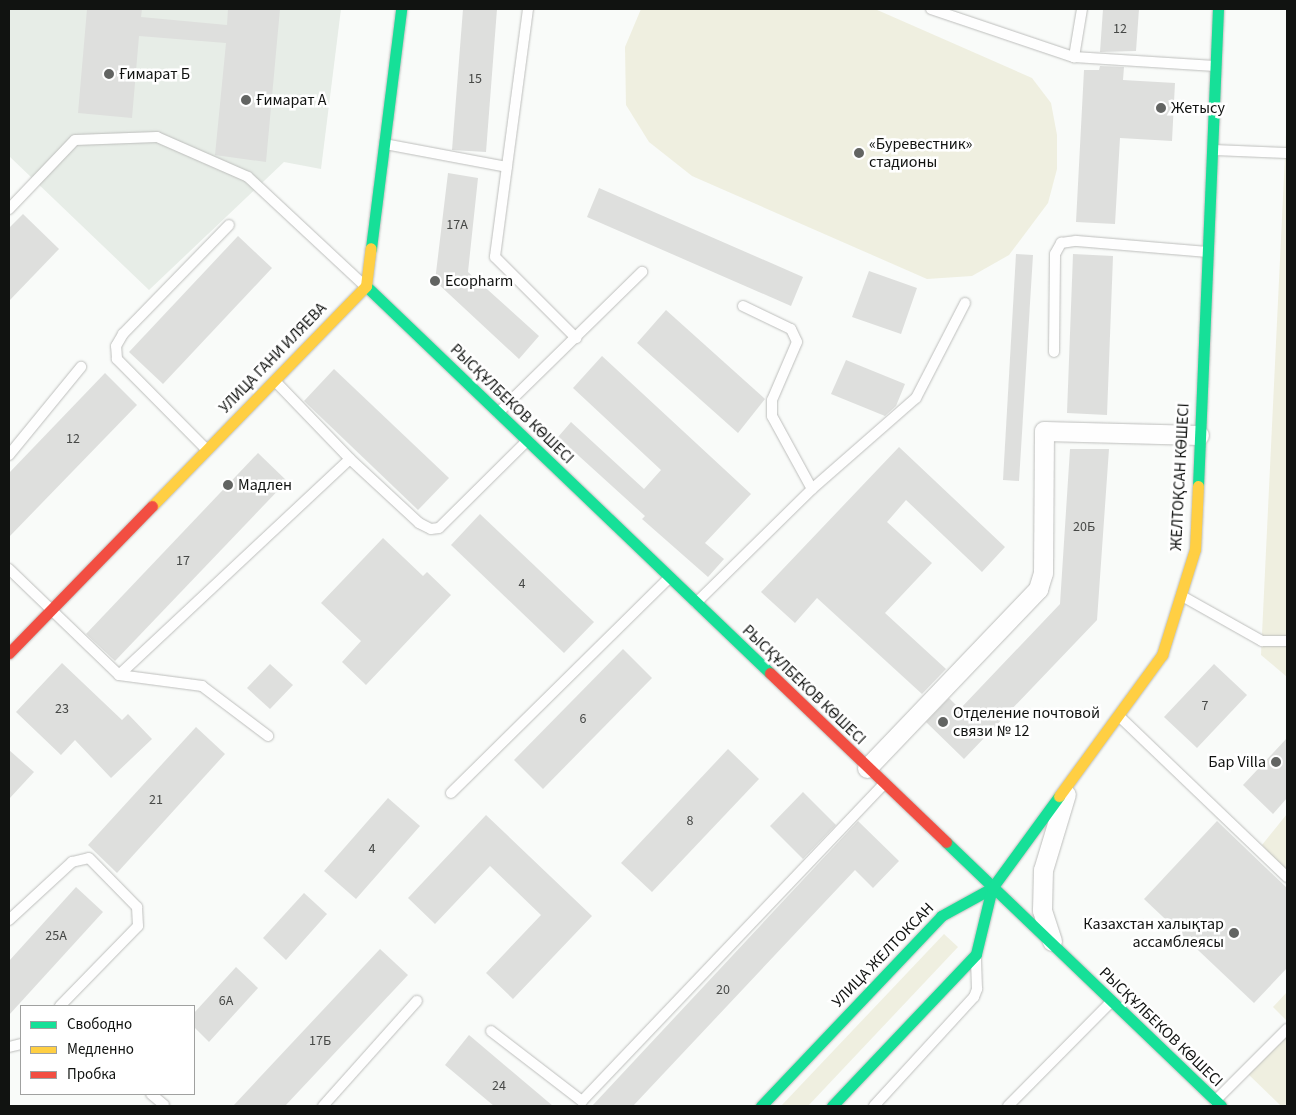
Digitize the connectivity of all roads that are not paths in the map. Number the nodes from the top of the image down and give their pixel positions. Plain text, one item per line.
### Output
1 (401, 9) edge
2 (528, 9) edge
3 (931, 9) edge
4 (1082, 9) edge
5 (1218, 9) edge
6 (1074, 57) junction
7 (1216, 66) junction
8 (384, 144) junction
9 (1212, 150) junction
10 (1287, 153) edge
11 (507, 167) junction
12 (9, 209) edge
13 (229, 225) dead end
14 (1207, 252) junction
15 (642, 272) dead end
16 (366, 286) junction
17 (965, 303) dead end
18 (743, 306) dead end
19 (576, 338) junction
20 (1054, 352) dead end
21 (81, 367) dead end
22 (275, 380) junction
23 (498, 413) junction
24 (1199, 435) junction
25 (527, 442) junction
26 (207, 450) junction
27 (9, 454) edge
28 (350, 459) junction
29 (812, 489) junction
30 (9, 569) edge
31 (669, 578) junction
32 (1181, 595) junction
33 (695, 603) junction
34 (50, 610) junction
35 (1287, 641) edge
36 (9, 653) edge
37 (120, 675) junction
38 (1118, 715) junction
39 (268, 736) dead end
40 (868, 768) junction
41 (1070, 781) junction
42 (884, 784) junction
43 (451, 793) dead end
44 (1287, 877) edge
45 (992, 888) junction
46 (9, 920) edge
47 (1054, 947) junction
48 (976, 954) junction
49 (418, 1001) dead end
50 (1111, 1002) junction
51 (61, 1005) edge
52 (1287, 1029) edge
53 (491, 1031) dead end
54 (152, 1095) edge
55 (1218, 1104) edge
56 (164, 1105) dead end
57 (323, 1106) edge
58 (760, 1106) edge
59 (832, 1106) edge
60 (874, 1106) edge
61 (1008, 1106) edge

1 - 8 street
2 - 11 lane
3 - 6 lane
4 - 6 lane
5 - 7 street, ЖЕЛТОҚСАН КӨШЕСІ
6 - 7 lane
7 - 9 street, ЖЕЛТОҚСАН КӨШЕСІ
8 - 11 lane
8 - 16 street
9 - 10 lane
9 - 14 street, ЖЕЛТОҚСАН КӨШЕСІ
11 - 19 lane
12 - 16 lane
13 - 26 lane
14 - 20 lane
14 - 24 street, ЖЕЛТОҚСАН КӨШЕСІ
15 - 19 lane
16 - 22 street, УЛИЦА ГАНИ ИЛЯЕВА
16 - 23 street, РЫСҚҰЛБЕКОВ КӨШЕСІ
17 - 29 lane
18 - 29 lane
19 - 23 lane
21 - 27 lane
22 - 26 street, УЛИЦА ГАНИ ИЛЯЕВА
22 - 28 lane
23 - 25 street, РЫСҚҰЛБЕКОВ КӨШЕСІ
24 - 32 street, ЖЕЛТОҚСАН КӨШЕСІ
24 - 40 street
25 - 28 lane
25 - 31 street, РЫСҚҰЛБЕКОВ КӨШЕСІ
26 - 34 street, УЛИЦА ГАНИ ИЛЯЕВА
28 - 37 lane
29 - 33 lane
30 - 34 lane
31 - 33 street, РЫСҚҰЛБЕКОВ КӨШЕСІ
31 - 43 lane
32 - 35 lane
32 - 38 street, ЖЕЛТОҚСАН КӨШЕСІ
33 - 40 street, РЫСҚҰЛБЕКОВ КӨШЕСІ
34 - 36 street, УЛИЦА ГАНИ ИЛЯЕВА
34 - 37 lane
37 - 39 lane
38 - 41 street, ЖЕЛТОҚСАН КӨШЕСІ
38 - 44 lane
40 - 42 street, РЫСҚҰЛБЕКОВ КӨШЕСІ
41 - 45 street, ЖЕЛТОҚСАН КӨШЕСІ
41 - 47 street
42 - 45 street, РЫСҚҰЛБЕКОВ КӨШЕСІ
42 - 53 lane
45 - 47 street, РЫСҚҰЛБЕКОВ КӨШЕСІ
45 - 48 street
45 - 58 street, УЛИЦА ЖЕЛТОКСАН
46 - 51 lane
47 - 50 street, РЫСҚҰЛБЕКОВ КӨШЕСІ
48 - 59 street
48 - 60 lane
49 - 57 lane
50 - 55 street, РЫСҚҰЛБЕКОВ КӨШЕСІ
50 - 61 lane
52 - 55 lane
54 - 56 lane

